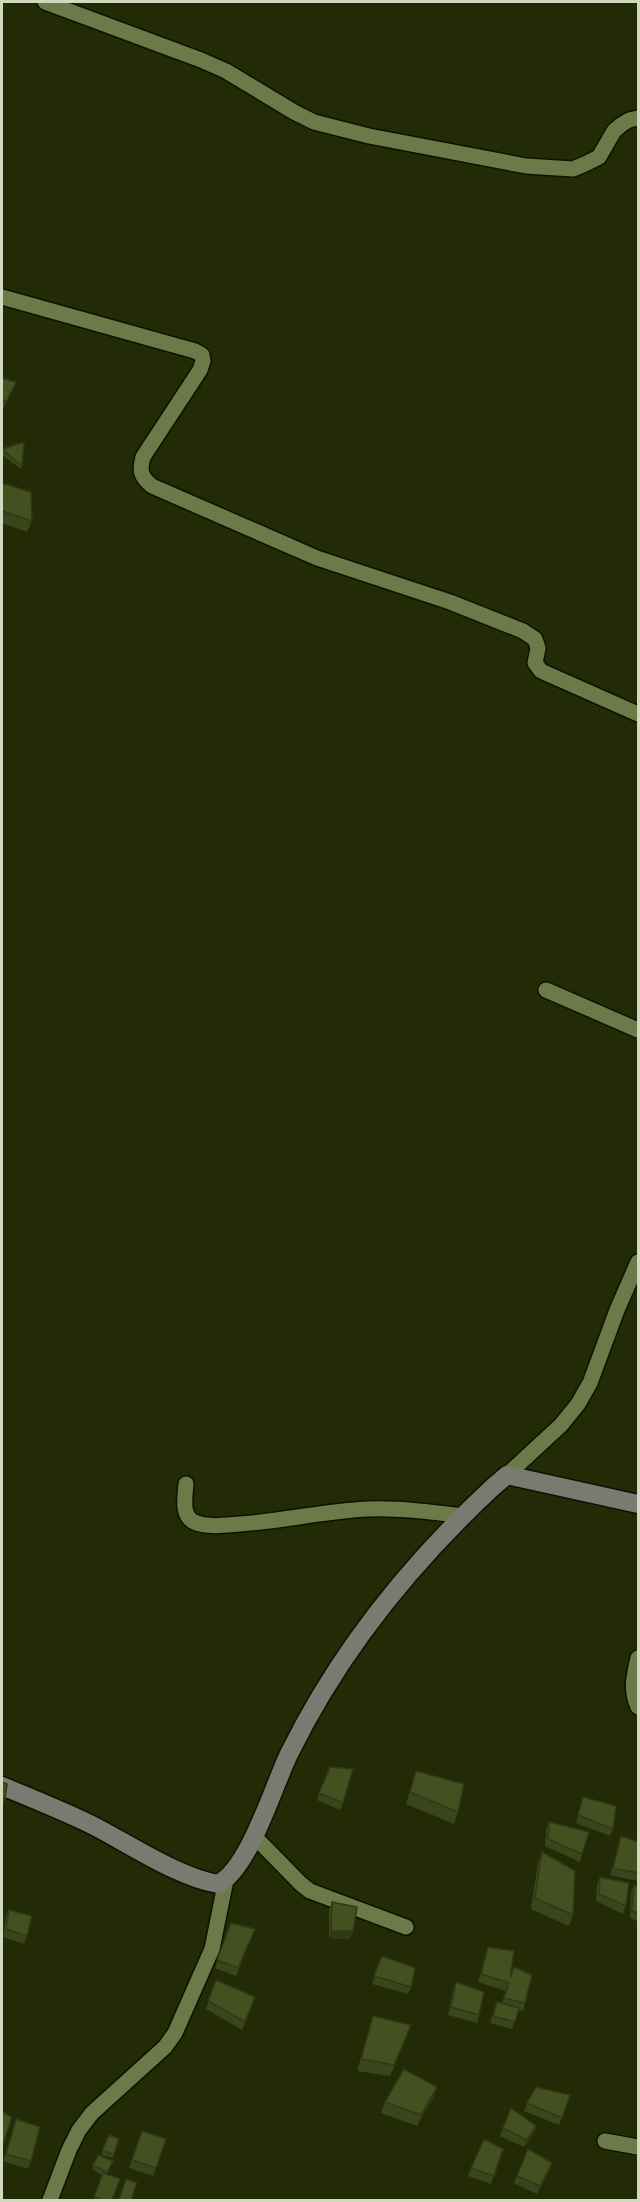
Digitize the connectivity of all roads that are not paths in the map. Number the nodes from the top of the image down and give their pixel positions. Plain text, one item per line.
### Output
1 (50, 3) edge
2 (639, 118) edge
3 (2, 297) edge
4 (639, 714) edge
5 (546, 990) dead end
6 (639, 1030) edge
7 (639, 1262) edge
8 (507, 1475) junction
9 (186, 1485) dead end
10 (639, 1504) edge
11 (464, 1516) junction
12 (639, 1658) edge
13 (639, 1707) edge
14 (2, 1786) edge
15 (254, 1836) junction
16 (226, 1880) junction
17 (406, 1927) dead end
18 (605, 2141) dead end
19 (639, 2147) edge
20 (50, 2200) edge

1 - 2 street
3 - 4 street
5 - 6 street
7 - 8 street
8 - 10 street
8 - 11 street
9 - 11 street
11 - 15 street
12 - 13 street
14 - 16 street
15 - 16 street
15 - 17 street
16 - 20 street
18 - 19 street

